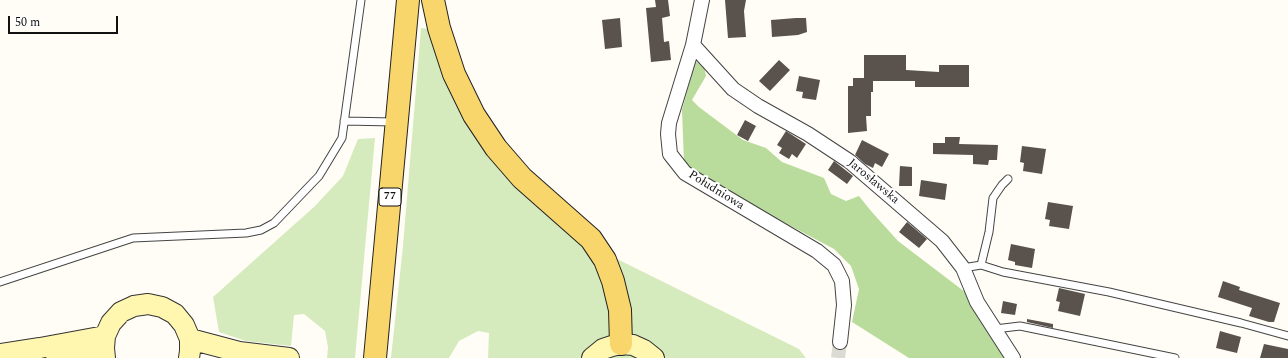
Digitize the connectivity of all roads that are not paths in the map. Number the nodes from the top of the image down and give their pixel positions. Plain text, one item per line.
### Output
1 (361, 0) edge
2 (408, 0) edge
3 (433, 0) edge
4 (702, 0) edge
5 (693, 45) junction
6 (344, 121) junction
7 (396, 122) junction
8 (1008, 180) dead end
9 (982, 265) junction
10 (963, 268) junction
11 (0, 282) edge
12 (995, 329) junction
13 (105, 336) junction
14 (1288, 336) edge
15 (840, 342) tunnel mouth
16 (621, 344) junction
17 (40, 348) junction
18 (189, 348) edge
19 (239, 352) junction
20 (0, 354) edge
21 (99, 358) edge
22 (105, 358) edge
23 (209, 358) edge
24 (289, 358) edge
25 (375, 358) edge
26 (592, 358) edge
27 (654, 358) edge
28 (1014, 358) edge
29 (1175, 358) edge

1 - 6 lane
2 - 7 main road, 77
3 - 16 main road
4 - 5 street, Południowa
5 - 10 street, Jarosławska
5 - 15 street, Południowa
6 - 7 lane
6 - 11 lane
7 - 25 main road, 77
8 - 9 lane
9 - 10 lane
9 - 14 lane
10 - 12 street, Jarosławska
12 - 28 street, Jarosławska
12 - 29 lane
13 - 17 main road
13 - 18 main road
13 - 22 main road
16 - 26 main road
16 - 27 main road
17 - 20 main road
17 - 21 main road
18 - 19 main road
19 - 23 main road
19 - 24 main road

